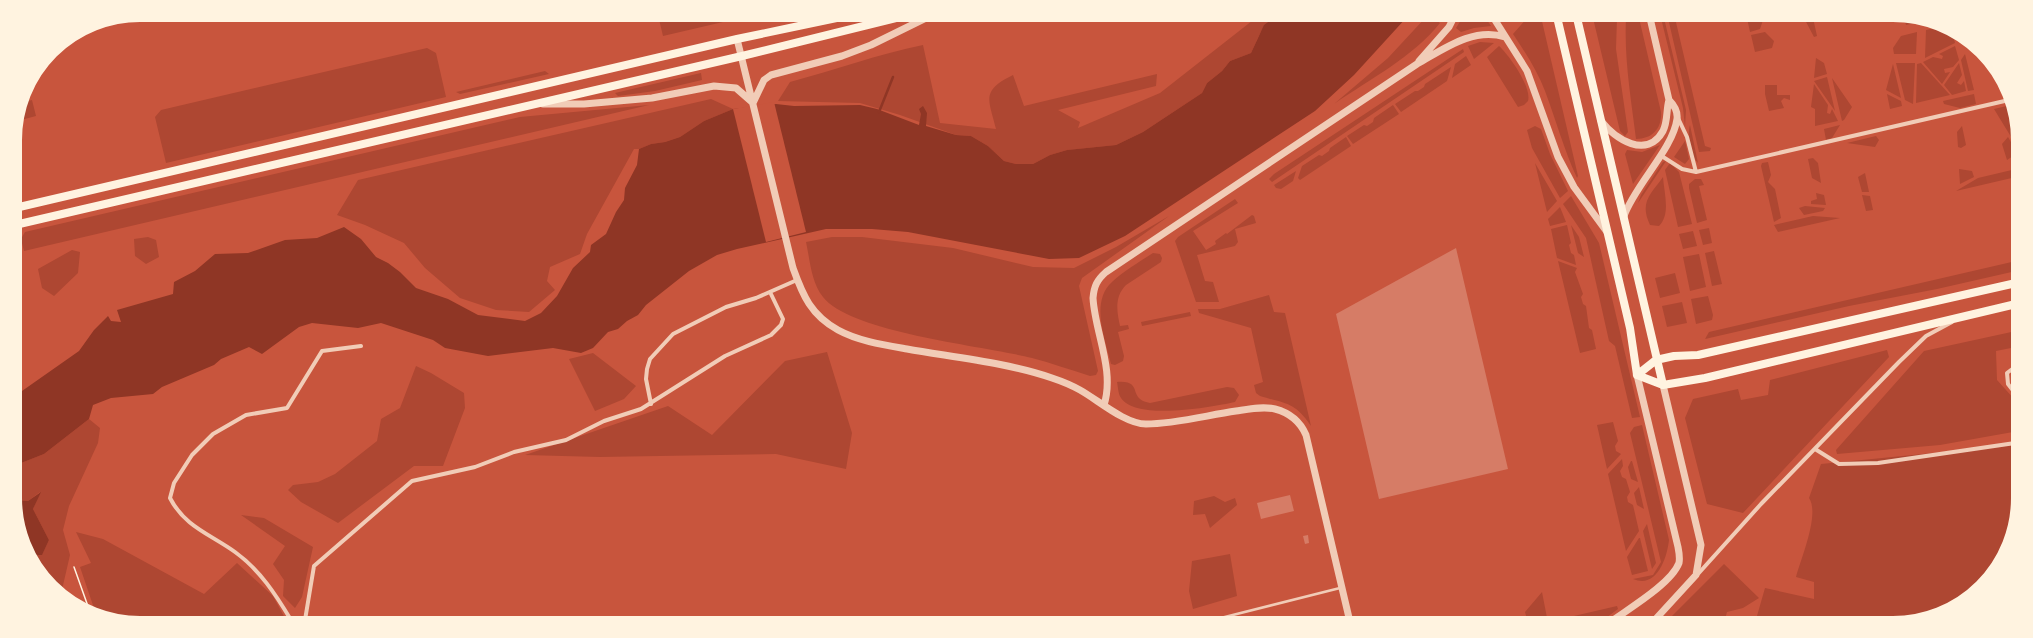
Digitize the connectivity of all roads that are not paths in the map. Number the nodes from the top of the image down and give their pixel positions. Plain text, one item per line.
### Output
1 (822, 21) edge
2 (884, 21) edge
3 (920, 21) edge
4 (1452, 21) edge
5 (1495, 21) edge
6 (1558, 21) edge
7 (1578, 21) edge
8 (1651, 21) edge
9 (1505, 37) junction
10 (737, 39) junction
11 (742, 56) junction
12 (1417, 64) junction
13 (1669, 100) junction
14 (2006, 101) edge
15 (533, 104) junction
16 (753, 104) junction
17 (1678, 118) junction
18 (1601, 120) junction
19 (1660, 154) junction
20 (1696, 172) junction
21 (21, 207) edge
22 (1624, 216) junction
23 (21, 224) edge
24 (1607, 232) junction
25 (797, 280) junction
26 (2012, 285) edge
27 (770, 292) junction
28 (2012, 305) edge
29 (1966, 316) junction
30 (361, 346) dead end
31 (1656, 360) junction
32 (2012, 370) edge
33 (1638, 375) junction
34 (1663, 385) junction
35 (2012, 389) edge
36 (651, 404) junction
37 (1104, 405) junction
38 (2012, 443) edge
39 (1815, 449) junction
40 (1696, 576) junction
41 (1342, 587) junction
42 (289, 617) edge
43 (306, 617) edge
44 (1225, 617) edge
45 (1349, 617) edge
46 (1617, 617) edge
47 (1658, 617) edge

1 - 10 main road
2 - 11 main road
3 - 16 street
4 - 12 street
5 - 9 street
6 - 24 main road
7 - 18 main road
8 - 13 street
9 - 12 street
9 - 24 street
10 - 11 street
10 - 21 main road
11 - 15 main road
11 - 16 street
12 - 37 street
13 - 17 street
13 - 18 street
14 - 20 street
15 - 16 street
15 - 23 main road
16 - 25 street
17 - 19 street
17 - 20 street
18 - 22 main road
19 - 20 street
19 - 22 street
22 - 31 main road
24 - 33 main road
25 - 27 street
25 - 37 street
26 - 31 main road
27 - 36 street
27 - 36 street
28 - 29 main road
29 - 34 main road
29 - 39 street
30 - 42 street
31 - 33 main road
31 - 34 main road
32 - 35 street
33 - 34 main road
33 - 46 street
34 - 40 street
36 - 43 street
37 - 41 street
38 - 39 street
39 - 40 street
40 - 47 street
41 - 44 lane
41 - 45 street

